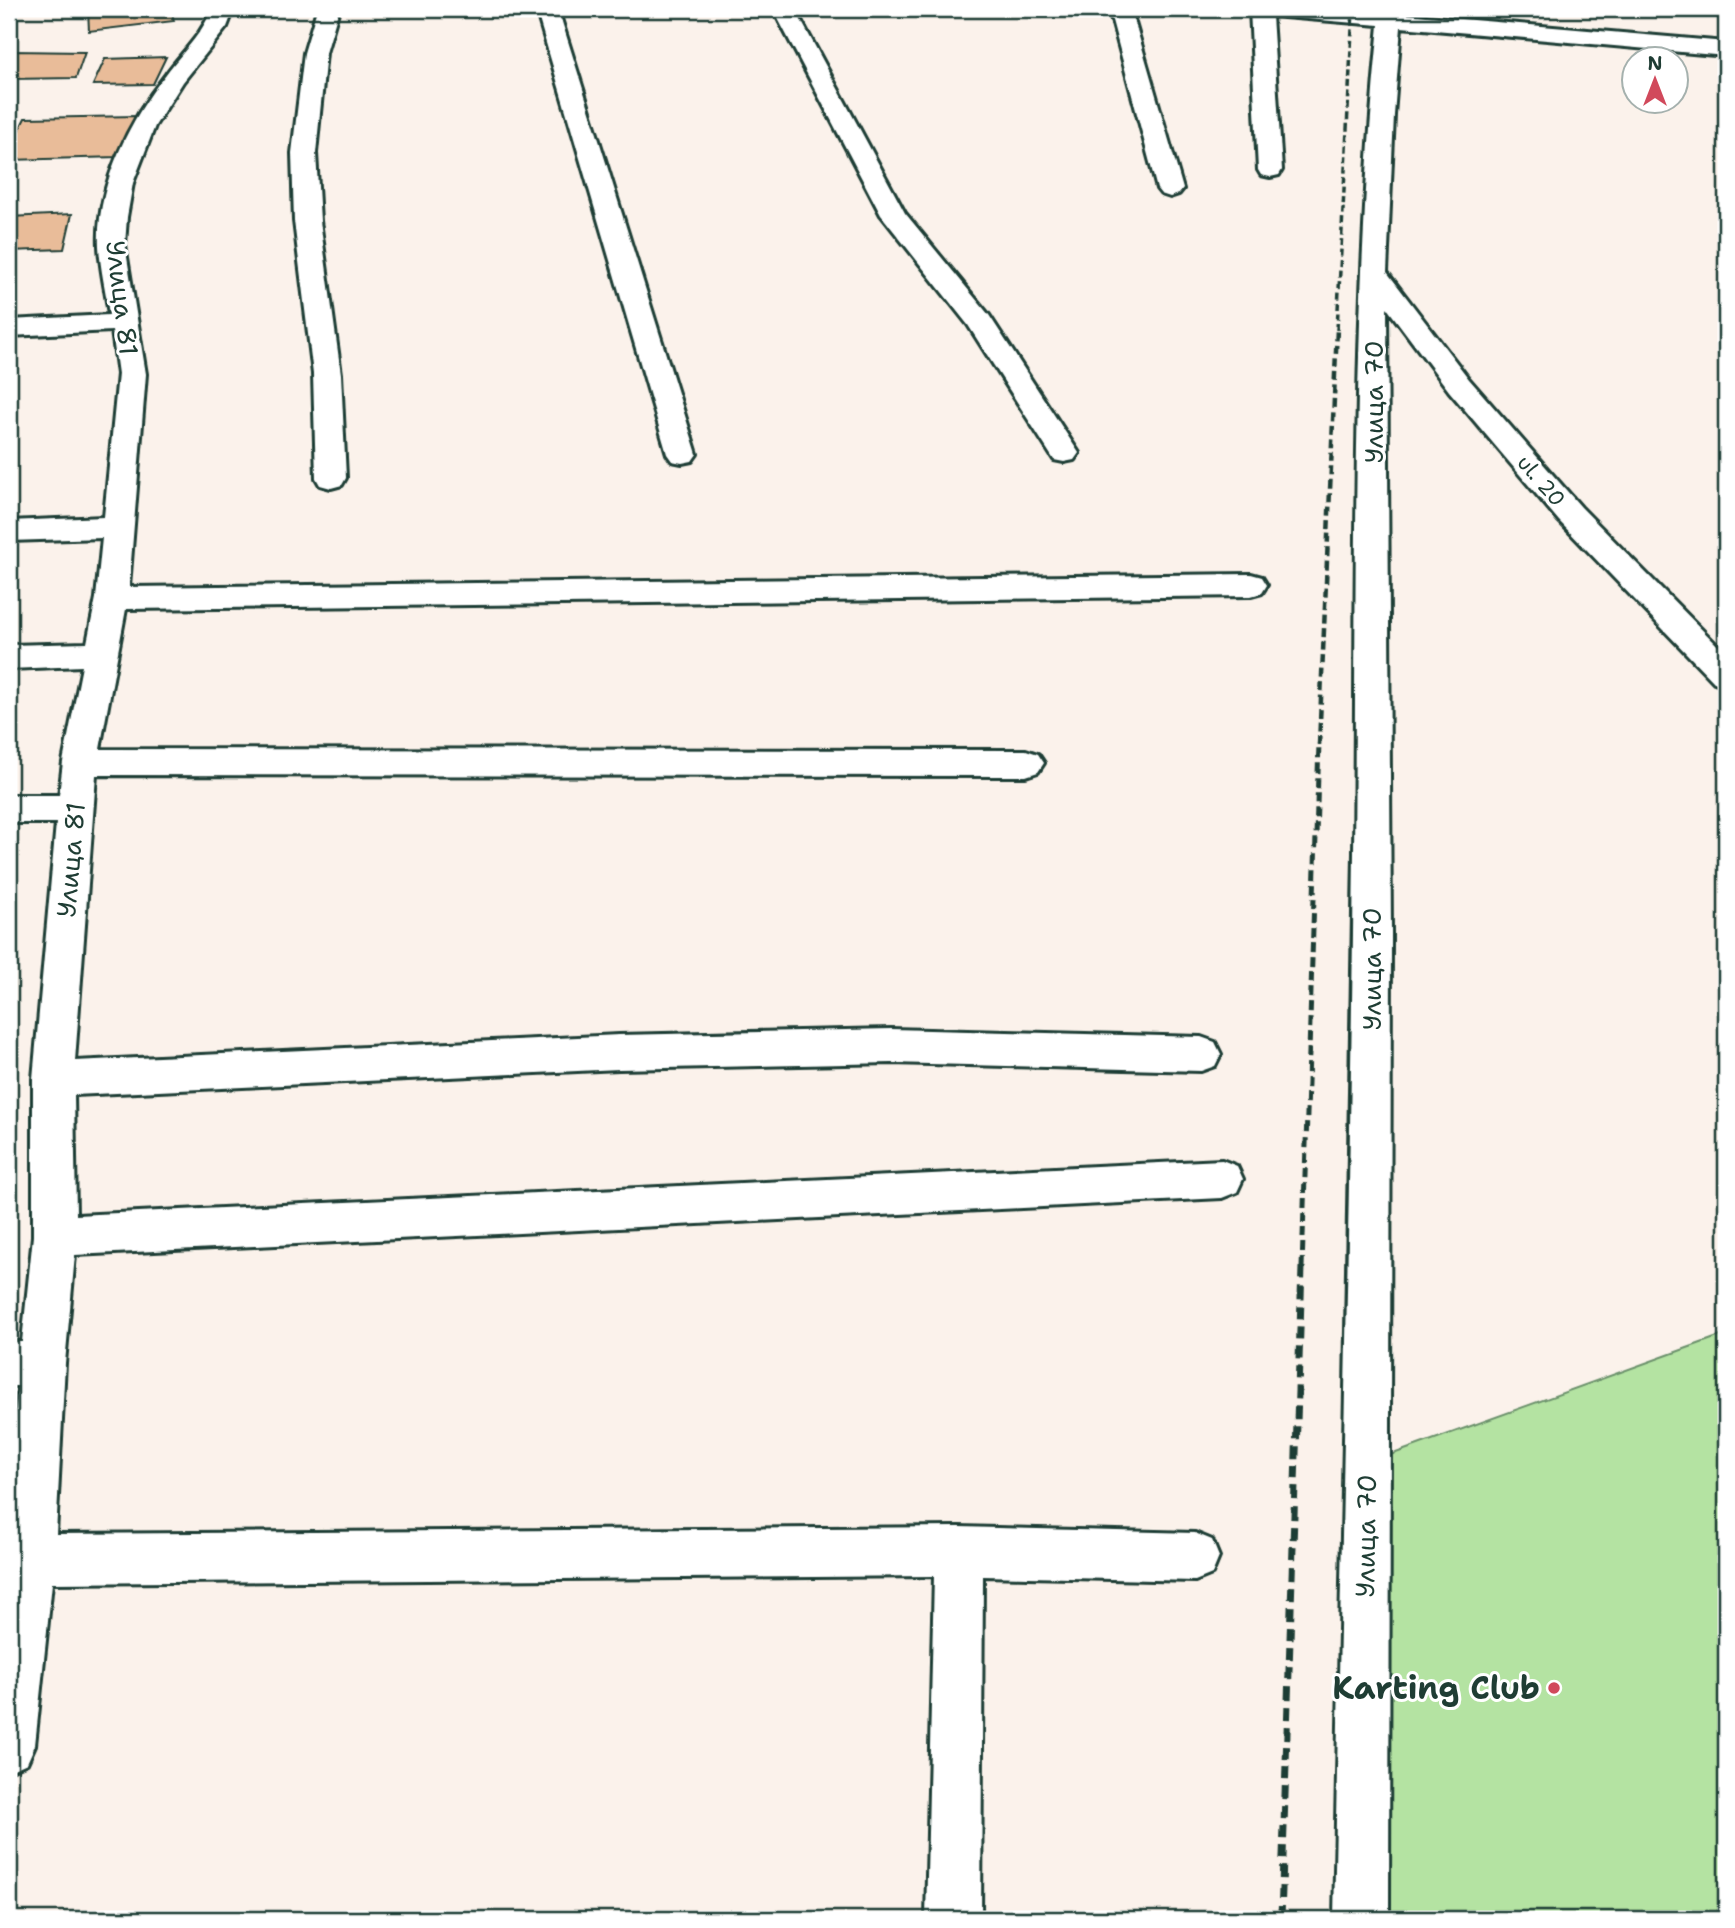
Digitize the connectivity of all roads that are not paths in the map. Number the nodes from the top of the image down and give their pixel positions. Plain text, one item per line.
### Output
1 (223, 9) edge
2 (328, 9) edge
3 (547, 9) edge
4 (784, 9) edge
5 (1119, 9) edge
6 (1261, 9) edge
7 (1267, 9) edge
8 (1292, 10) edge
9 (1392, 15) edge
10 (1726, 49) edge
11 (1270, 170) dead end
12 (1170, 189) dead end
13 (1374, 272) junction
14 (125, 322) junction
15 (9, 328) edge
16 (1064, 453) dead end
17 (682, 454) dead end
18 (331, 478) dead end
19 (117, 527) junction
20 (9, 531) edge
21 (1251, 585) dead end
22 (112, 598) junction
23 (103, 654) junction
24 (9, 657) edge
25 (1726, 674) edge
26 (80, 762) junction
27 (1026, 763) dead end
28 (75, 808) junction
29 (9, 809) edge
30 (1201, 1054) dead end
31 (53, 1079) junction
32 (1222, 1179) dead end
33 (55, 1236) junction
34 (25, 1364) edge
35 (959, 1551) junction
36 (1195, 1557) dead end
37 (30, 1559) junction
38 (9, 1745) edge
39 (954, 1919) edge
40 (1362, 1919) edge

1 - 14 street, Улица 81
2 - 18 street
3 - 17 street
4 - 16 street
5 - 12 street
6 - 11 street
7 - 8 street
8 - 9 street
9 - 10 street
9 - 13 street, Улица 70
13 - 25 street, ul. 20
13 - 40 street, Улица 70
14 - 15 street
14 - 19 street, Улица 81
19 - 20 street
19 - 22 street, Улица 81
21 - 22 street
22 - 23 street, Улица 81
23 - 24 street
23 - 26 street, Улица 81
26 - 27 street
26 - 28 street, Улица 81
28 - 29 street
28 - 31 street, Улица 81
30 - 31 street
31 - 33 street, Улица 81
32 - 33 street
33 - 34 street, Улица 81
34 - 37 street, Улица 81
35 - 36 street
35 - 37 street
35 - 39 street
37 - 38 street, Улица 81

